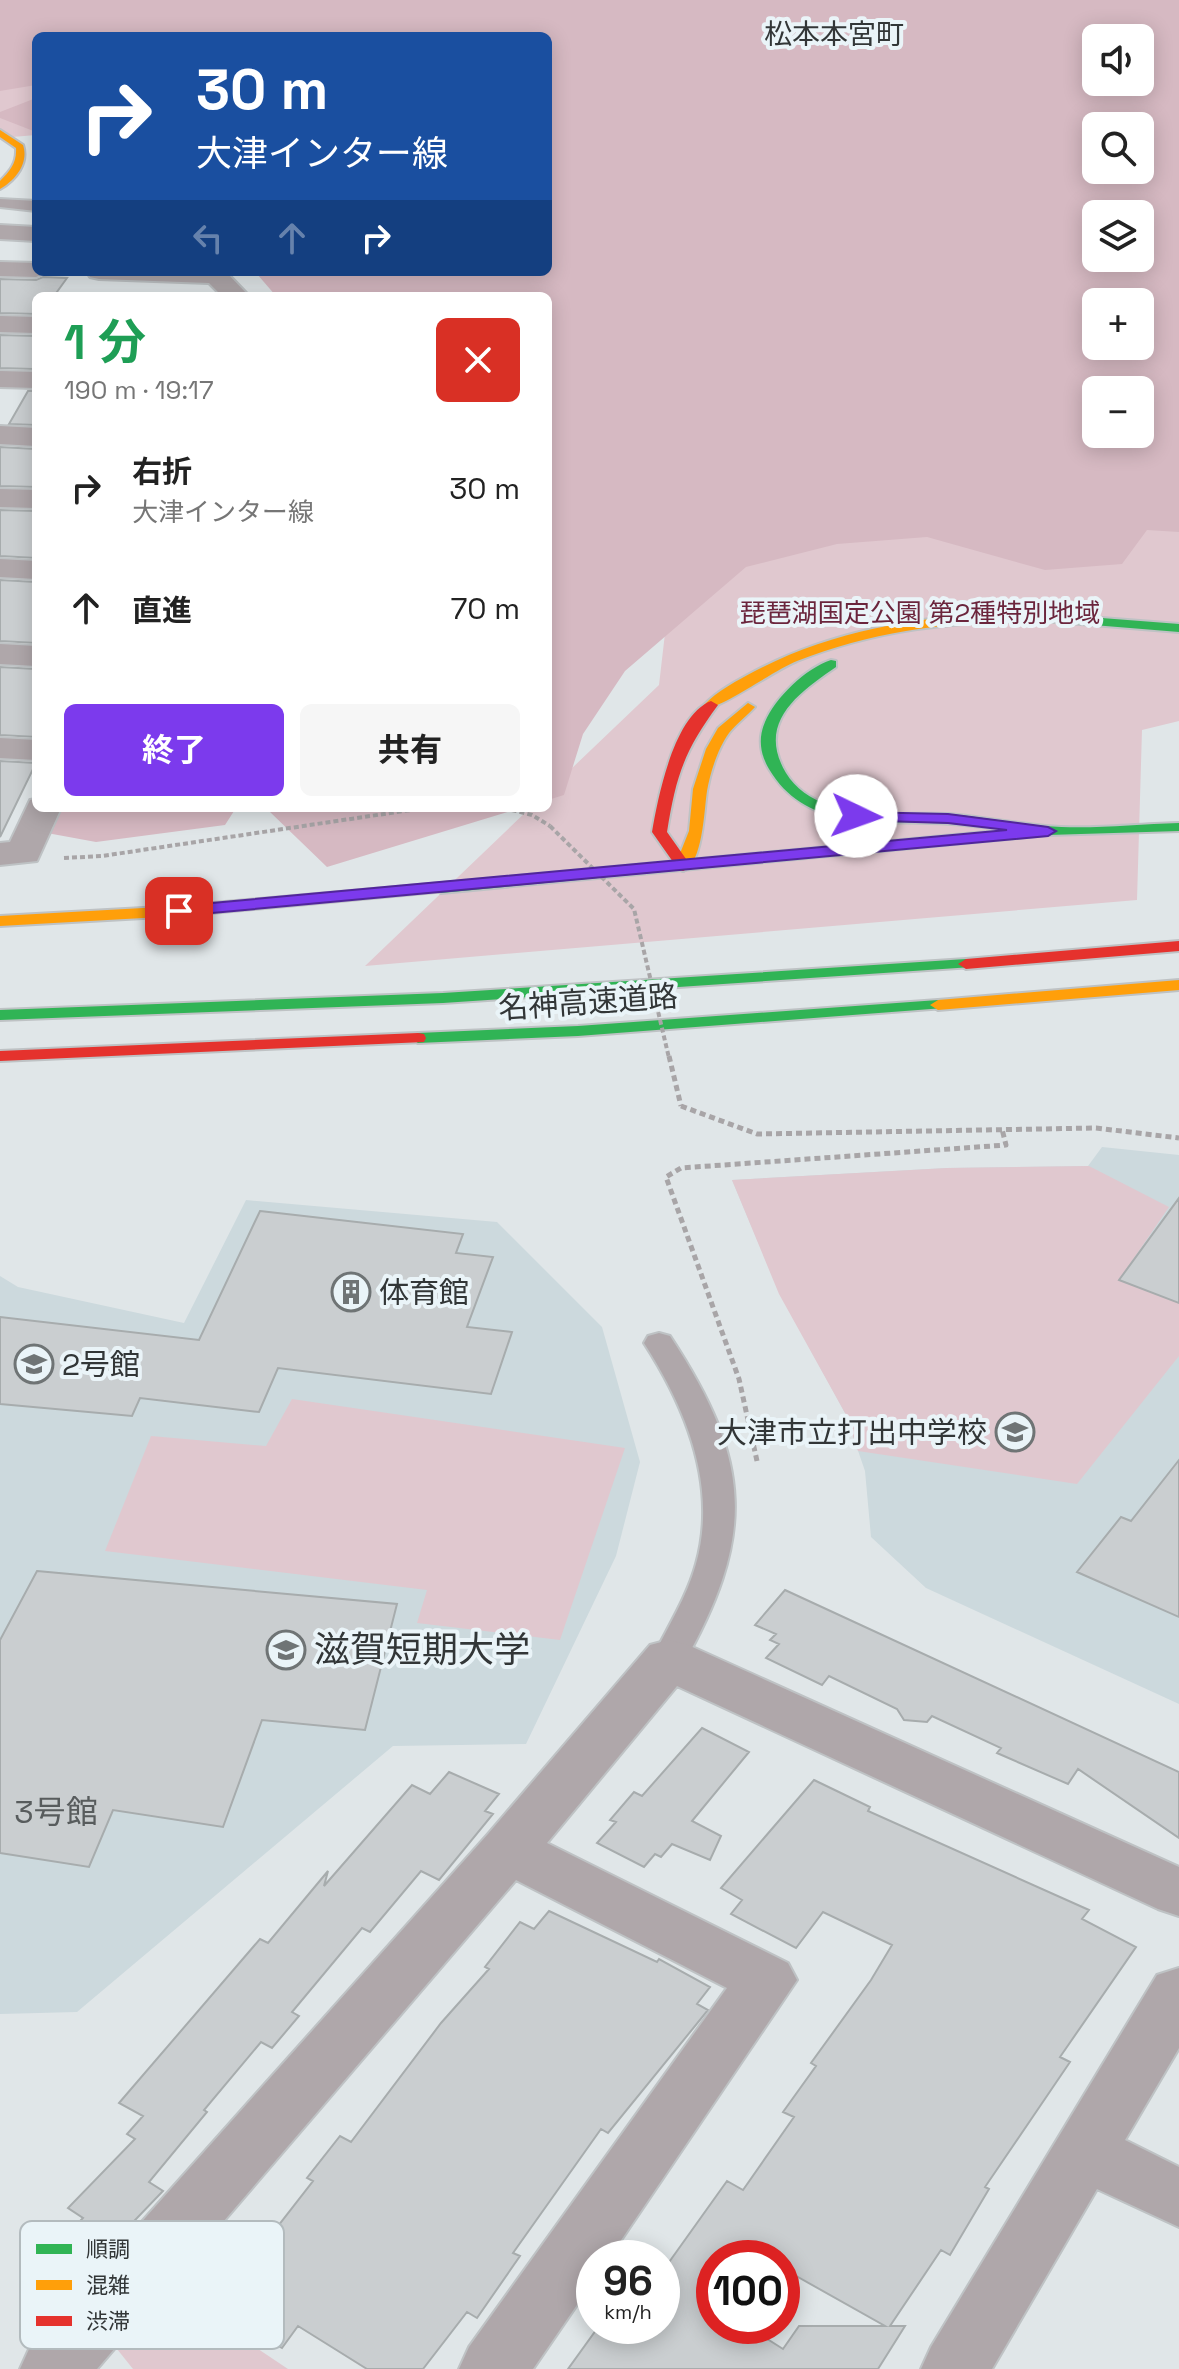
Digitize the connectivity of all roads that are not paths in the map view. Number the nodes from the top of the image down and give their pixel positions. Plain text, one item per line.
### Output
1 (0, 133) edge
2 (29, 158) edge
3 (0, 186) edge
4 (0, 203) edge
5 (32, 206) edge
6 (0, 232) edge
7 (32, 234) edge
8 (0, 269) edge
9 (32, 270) edge
10 (216, 276) edge
11 (232, 292) edge
12 (0, 324) edge
13 (32, 325) edge
14 (0, 379) edge
15 (32, 380) edge
16 (0, 435) edge
17 (32, 437) edge
18 (0, 498) edge
19 (32, 499) edge
20 (0, 568) edge
21 (32, 570) edge
22 (1179, 628) edge
23 (1179, 640) edge
24 (0, 654) edge
25 (32, 656) edge
26 (831, 664) junction
27 (0, 748) edge
28 (32, 750) edge
29 (41, 812) edge
30 (1179, 827) edge
31 (1048, 831) junction
32 (0, 854) edge
33 (683, 866) junction
34 (0, 921) edge
35 (1051, 938) dead end
36 (1179, 946) edge
37 (1179, 985) edge
38 (297, 1006) junction
39 (0, 1015) edge
40 (817, 1015) junction
41 (1047, 1015) dead end
42 (0, 1056) edge
43 (659, 1343) dead end
44 (669, 1659) junction
45 (508, 1850) junction
46 (1179, 1893) edge
47 (1179, 1993) edge
48 (1085, 2151) junction
49 (1179, 2199) edge
50 (183, 2221) edge
51 (71, 2349) edge
52 (54, 2369) edge
53 (493, 2369) edge
54 (955, 2369) edge

1 - 2 main road
2 - 3 main road
4 - 5 lane
6 - 7 street
8 - 9 street
10 - 11 street
12 - 13 street
14 - 15 street
16 - 17 street
18 - 19 street
20 - 21 street
22 - 33 main road
23 - 26 main road
24 - 25 street
26 - 31 main road
26 - 33 main road
27 - 28 street
29 - 32 street
30 - 31 main road
31 - 33 main road
33 - 34 main road
35 - 38 main road
36 - 38 main road, 名神高速道路
37 - 40 main road, 名神高速道路
38 - 39 main road, 名神高速道路
40 - 41 main road
40 - 42 main road, 名神高速道路
43 - 44 lane
44 - 45 street
44 - 46 street
45 - 50 street
45 - 53 street
47 - 48 street
48 - 49 street
48 - 54 street
51 - 52 street

